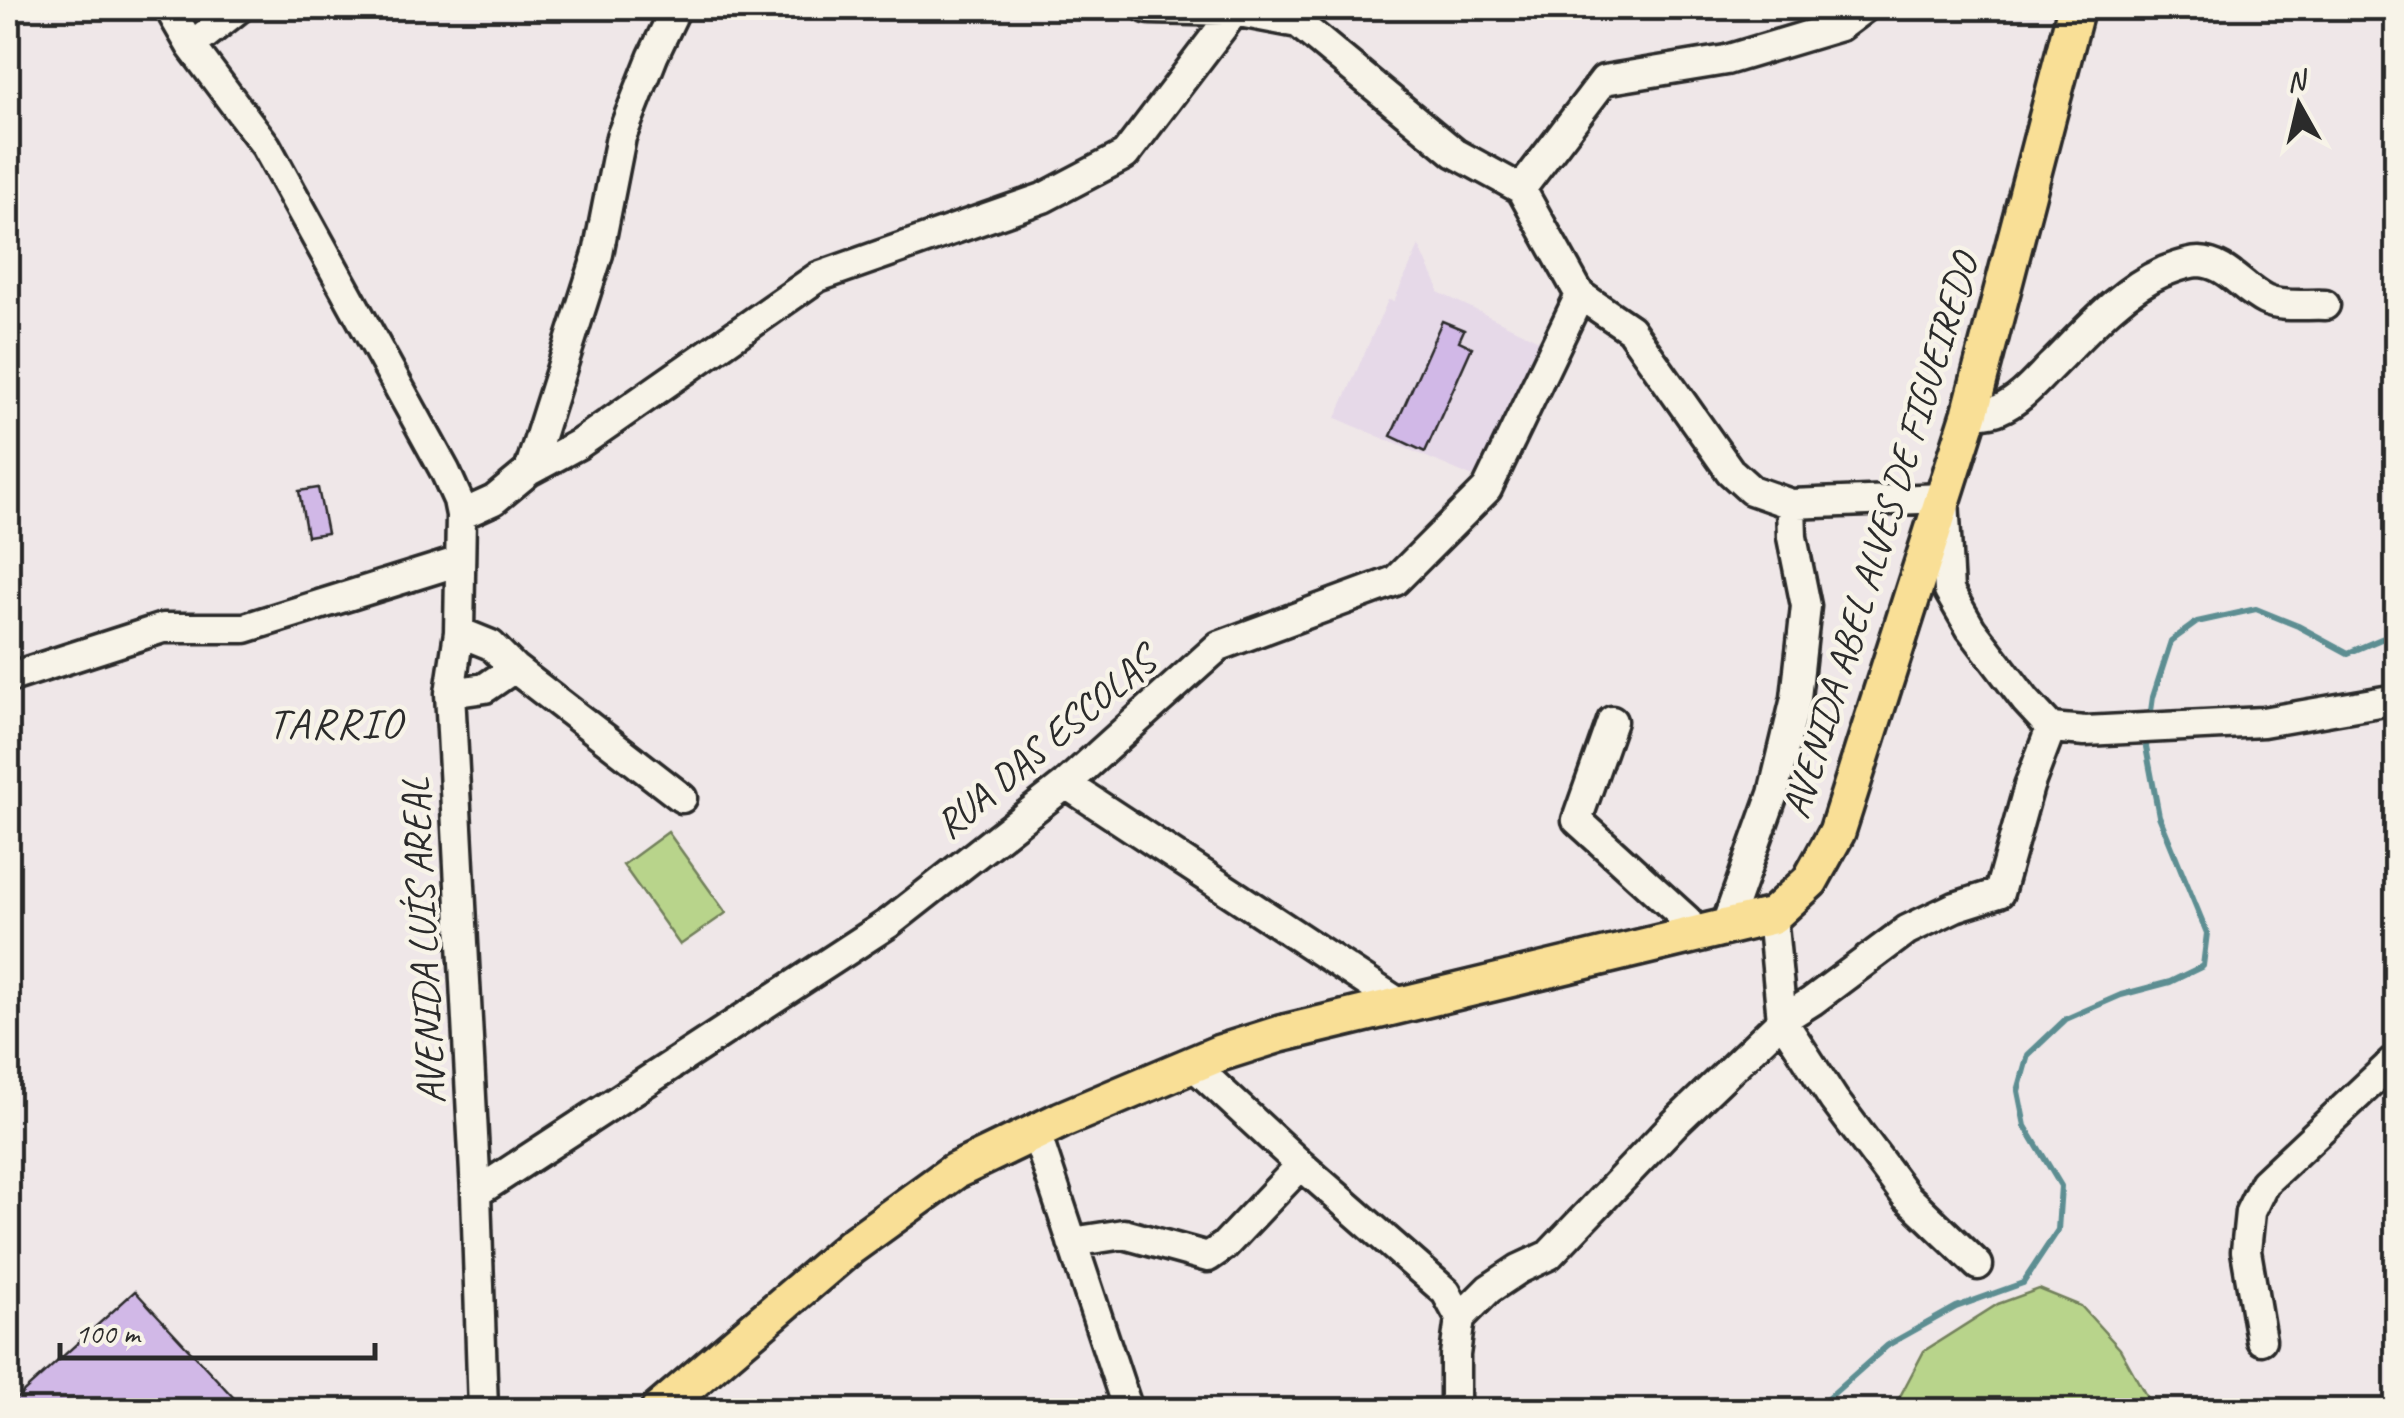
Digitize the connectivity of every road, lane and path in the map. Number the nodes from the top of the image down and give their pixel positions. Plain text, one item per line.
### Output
1 (169, 8) edge
2 (239, 8) edge
3 (676, 8) edge
4 (1146, 8) edge
5 (1864, 8) edge
6 (2076, 8) edge
7 (1236, 9) edge
8 (190, 46) junction
9 (1521, 189) junction
10 (1580, 295) junction
11 (2326, 305) dead end
12 (1970, 414) junction
13 (528, 472) junction
14 (1944, 498) junction
15 (1791, 504) junction
16 (461, 515) junction
17 (460, 562) junction
18 (459, 632) junction
19 (514, 668) junction
20 (8, 678) edge
21 (450, 693) junction
22 (2396, 699) edge
23 (1612, 721) dead end
24 (2051, 728) junction
25 (1066, 784) junction
26 (682, 798) dead end
27 (1772, 916) junction
28 (1726, 928) junction
29 (1690, 937) junction
30 (1402, 1005) junction
31 (1782, 1020) junction
32 (2396, 1058) edge
33 (1193, 1064) junction
34 (1036, 1132) junction
35 (1301, 1165) junction
36 (476, 1193) junction
37 (1072, 1242) junction
38 (1978, 1265) dead end
39 (1460, 1318) junction
40 (2260, 1340) dead end
41 (484, 1410) edge
42 (659, 1410) edge
43 (1128, 1410) edge
44 (1454, 1410) edge

1 - 8 street, AVENIDA LUÍS AREAL
2 - 8 street
3 - 13 street
4 - 7 street
5 - 9 street
6 - 12 main road, AVENIDA ABEL ALVES DE FIGUEIREDO
7 - 9 street
7 - 13 street
8 - 16 street, AVENIDA LUÍS AREAL
9 - 10 street
10 - 15 street
10 - 25 street, RUA DAS ESCOLAS
11 - 12 street
12 - 14 main road, AVENIDA ABEL ALVES DE FIGUEIREDO
13 - 16 street
14 - 15 street
14 - 24 street
14 - 27 main road, AVENIDA ABEL ALVES DE FIGUEIREDO
15 - 28 street
16 - 17 street, AVENIDA LUÍS AREAL
17 - 18 street, AVENIDA LUÍS AREAL
17 - 20 street
18 - 19 street
18 - 21 street, AVENIDA LUÍS AREAL
19 - 21 street
19 - 26 street
21 - 36 street, AVENIDA LUÍS AREAL
22 - 24 street
23 - 29 street
24 - 31 street
25 - 30 street
25 - 36 street, RUA DAS ESCOLAS
27 - 28 main road, AVENIDA ABEL ALVES DE FIGUEIREDO
27 - 31 street
28 - 29 main road, AVENIDA ABEL ALVES DE FIGUEIREDO
29 - 30 main road, AVENIDA ABEL ALVES DE FIGUEIREDO
30 - 33 main road, AVENIDA ABEL ALVES DE FIGUEIREDO
31 - 38 street
31 - 39 street
32 - 40 street
33 - 34 main road, AVENIDA ABEL ALVES DE FIGUEIREDO
33 - 35 street
34 - 37 street
34 - 42 main road, AVENIDA ABEL ALVES DE FIGUEIREDO
35 - 37 street
35 - 39 street
36 - 41 street, AVENIDA LUÍS AREAL
37 - 43 street
39 - 44 street

